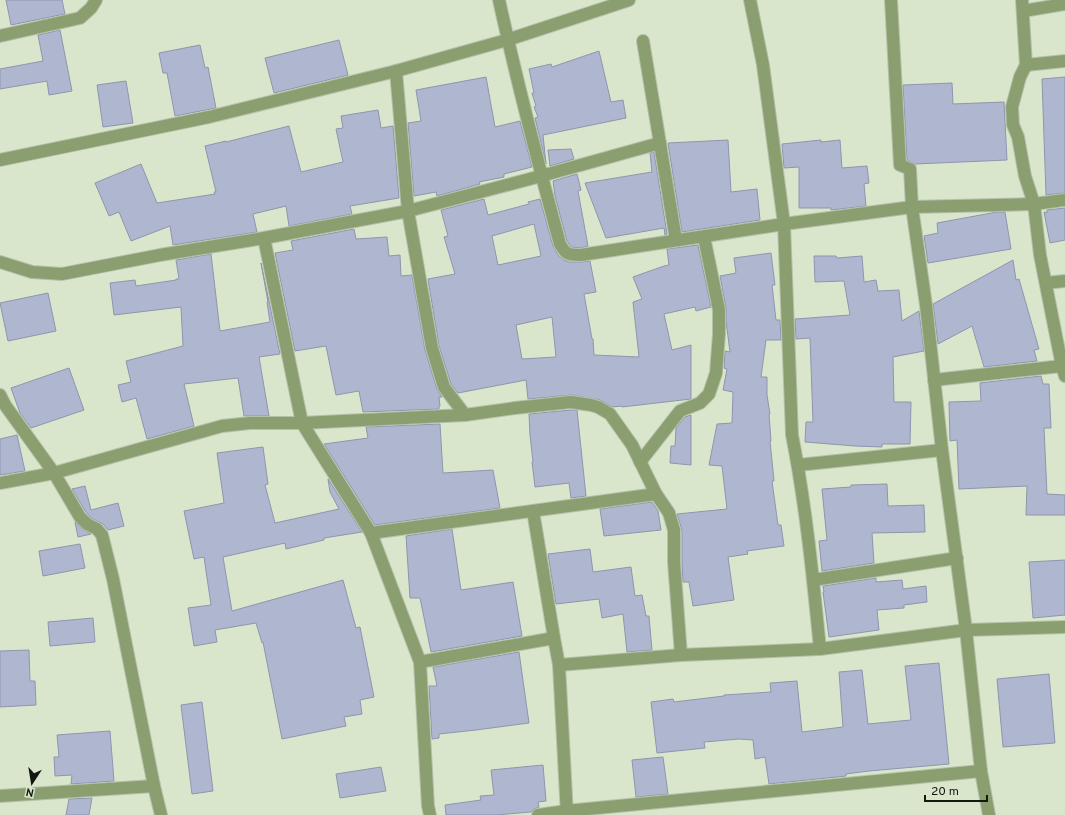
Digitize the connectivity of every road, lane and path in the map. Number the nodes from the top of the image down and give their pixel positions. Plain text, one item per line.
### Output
1 (96, 0) edge
2 (499, 0) edge
3 (630, 0) edge
4 (750, 0) edge
5 (891, 0) edge
6 (1065, 4) edge
7 (1022, 5) edge
8 (0, 36) edge
9 (507, 40) junction
10 (642, 41) dead end
11 (1065, 61) edge
12 (1026, 65) junction
13 (396, 71) junction
14 (660, 143) junction
15 (0, 160) edge
16 (541, 176) junction
17 (1065, 200) edge
18 (1034, 204) junction
19 (912, 207) junction
20 (408, 211) junction
21 (784, 224) junction
22 (704, 237) junction
23 (264, 238) junction
24 (676, 240) junction
25 (0, 262) edge
26 (1065, 281) edge
27 (1046, 283) junction
28 (1063, 371) edge
29 (934, 380) junction
30 (0, 395) edge
31 (465, 415) junction
32 (302, 423) junction
33 (942, 450) junction
34 (640, 462) junction
35 (798, 465) junction
36 (54, 473) junction
37 (0, 483) edge
38 (656, 494) junction
39 (533, 511) junction
40 (371, 533) junction
41 (956, 558) junction
42 (813, 580) junction
43 (1065, 627) edge
44 (966, 630) junction
45 (554, 638) junction
46 (820, 649) junction
47 (681, 655) junction
48 (420, 662) junction
49 (559, 665) junction
50 (980, 771) junction
51 (154, 786) junction
52 (0, 796) edge
53 (566, 813) edge
54 (161, 815) edge
55 (430, 815) edge
56 (538, 815) edge
57 (989, 815) edge

1 - 8 street
2 - 9 street
3 - 9 street
4 - 21 street
5 - 19 street
6 - 7 street
7 - 12 street
9 - 13 street
9 - 16 street
10 - 14 street
11 - 12 street
12 - 18 street
13 - 15 street
13 - 20 street
14 - 16 street
14 - 24 street
16 - 20 street
16 - 24 street
17 - 18 street
18 - 19 street
18 - 27 street
19 - 21 street
19 - 29 street
20 - 23 street
20 - 31 street
21 - 22 street
21 - 35 street
22 - 24 street
22 - 34 street
23 - 25 street
23 - 32 street
26 - 27 street
27 - 28 street
28 - 29 street
29 - 33 street
30 - 36 street
31 - 32 street
31 - 34 street
32 - 36 street
32 - 40 street
33 - 35 street
33 - 41 street
34 - 38 street
35 - 42 street
36 - 37 street
36 - 51 street
38 - 39 street
38 - 47 street
39 - 40 street
39 - 45 street
40 - 48 street
41 - 42 street
41 - 44 street
42 - 46 street
43 - 44 street
44 - 46 street
44 - 50 street
45 - 48 street
45 - 49 street
46 - 47 street
47 - 49 street
48 - 55 street
49 - 53 street
50 - 53 street
50 - 57 street
51 - 52 street
51 - 54 street
53 - 56 street

